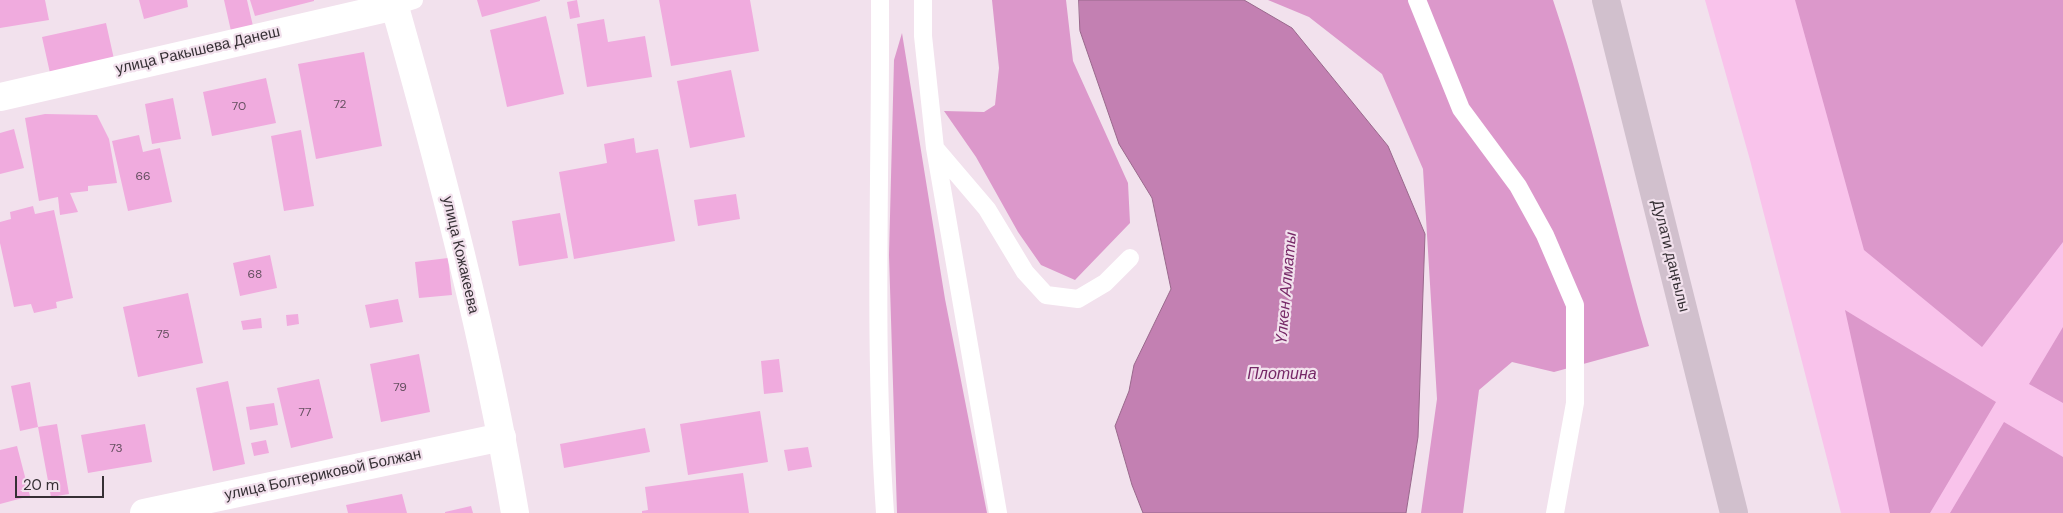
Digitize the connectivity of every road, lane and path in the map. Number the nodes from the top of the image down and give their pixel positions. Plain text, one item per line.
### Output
1 (880, 0) edge
2 (923, 0) edge
3 (1417, 0) edge
4 (1606, 0) edge
5 (401, 2) edge
6 (0, 97) edge
7 (934, 148) junction
8 (1130, 258) dead end
9 (502, 437) junction
10 (144, 513) edge
11 (515, 513) edge
12 (885, 513) edge
13 (998, 513) edge
14 (1555, 513) edge
15 (1734, 513) edge

1 - 12 lane
2 - 7 lane
3 - 14 lane
4 - 15 main road, Дулати даңғылы
5 - 6 street, улица Ракышева Данеш
5 - 9 street, улица Кожакеева
7 - 8 lane
7 - 13 lane
9 - 10 street, улица Болтериковой Болжан
9 - 11 street, улица Кожакеева

